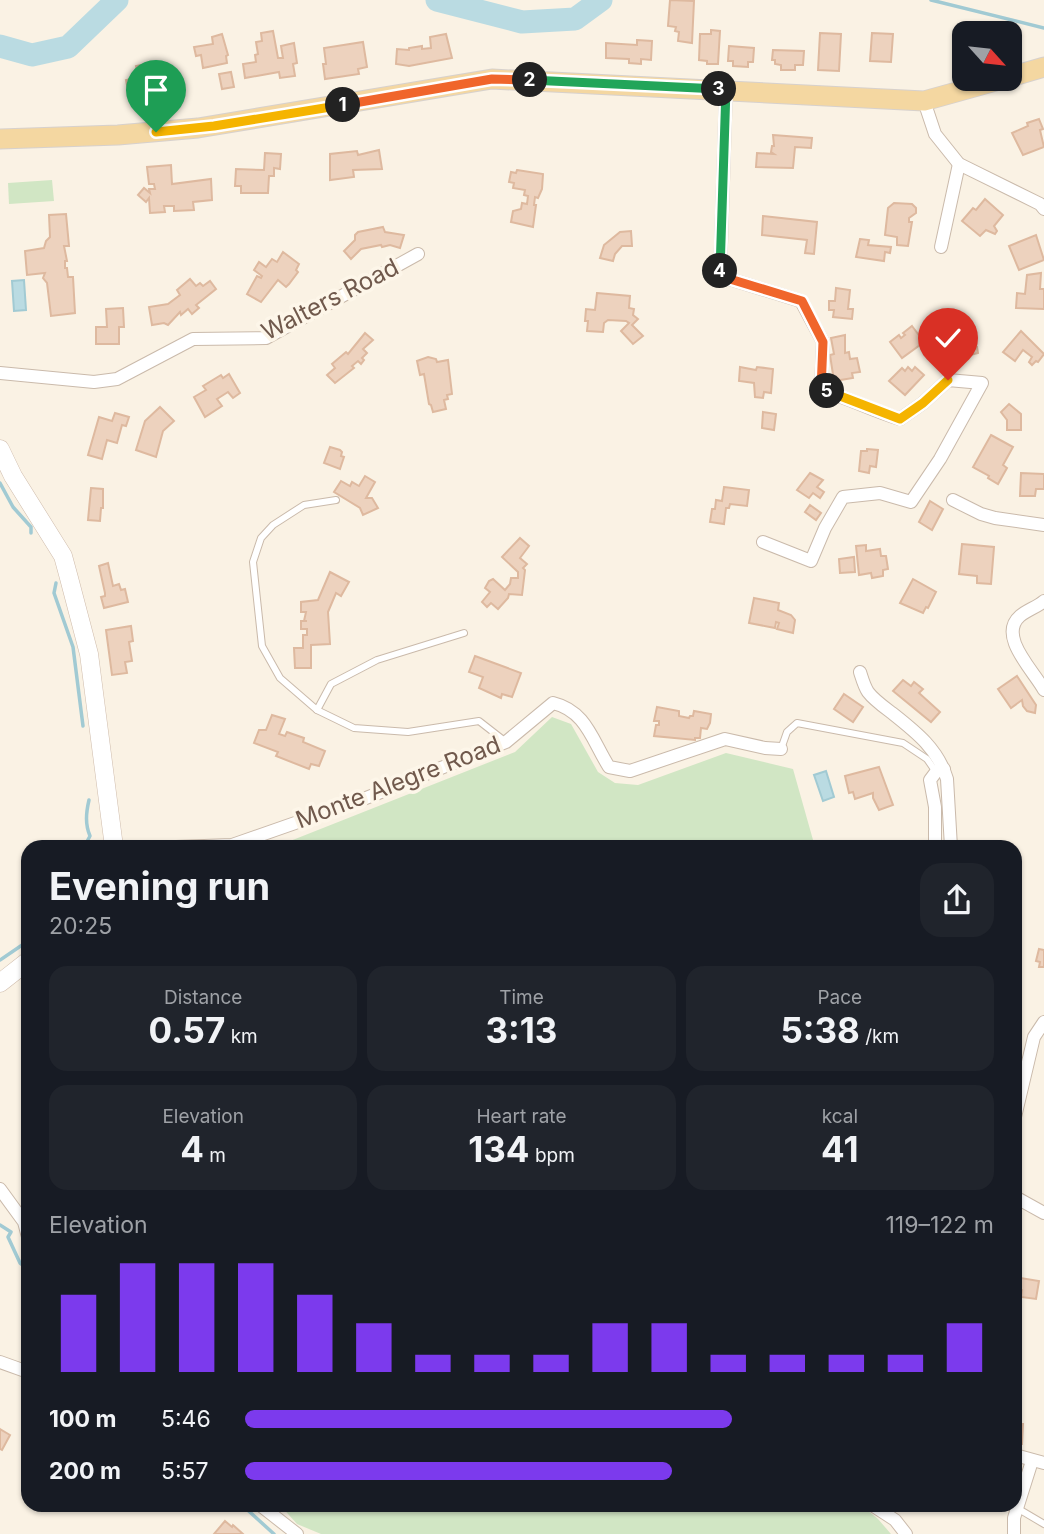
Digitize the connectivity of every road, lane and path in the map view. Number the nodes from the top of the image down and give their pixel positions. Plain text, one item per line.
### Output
1 (1044, 67) edge
2 (1022, 73) edge
3 (726, 89) junction
4 (960, 91) edge
5 (924, 101) junction
6 (0, 139) edge
7 (959, 164) junction
8 (1044, 209) edge
9 (941, 247) dead end
10 (418, 254) dead end
11 (0, 373) edge
12 (0, 449) edge
13 (335, 500) dead end
14 (953, 500) dead end
15 (1044, 525) edge
16 (763, 542) dead end
17 (1044, 601) edge
18 (464, 633) dead end
19 (860, 672) dead end
20 (1044, 690) edge
21 (317, 710) junction
22 (506, 741) junction
23 (781, 749) joint
24 (940, 771) junction
25 (113, 840) edge
26 (246, 840) edge
27 (935, 840) edge
28 (951, 840) edge
29 (21, 966) edge
30 (0, 983) edge
31 (1044, 1023) edge
32 (1022, 1088) edge
33 (0, 1189) edge
34 (1022, 1201) edge
35 (1044, 1213) edge
36 (21, 1218) edge
37 (0, 1362) edge
38 (21, 1370) edge
39 (1038, 1462) edge
40 (1022, 1497) edge
41 (1022, 1511) edge
42 (269, 1512) edge
43 (882, 1512) edge
44 (1017, 1512) edge
45 (1044, 1524) edge
46 (298, 1534) edge
47 (906, 1534) edge
48 (1014, 1534) edge

1 - 2 main road
3 - 5 main road
3 - 6 main road
3 - 16 street
4 - 5 main road
5 - 7 street
7 - 8 street
7 - 9 street
10 - 11 street, Walters Road
12 - 25 street
13 - 21 lane
14 - 15 street
17 - 20 street
18 - 21 lane
19 - 24 street
21 - 22 lane
22 - 23 street, Monte Alegre Road
22 - 26 street, Monte Alegre Road
23 - 24 lane
24 - 27 street
24 - 28 street
29 - 30 street
31 - 32 street
33 - 36 street
34 - 35 street
37 - 38 street
39 - 40 street
41 - 45 lane
42 - 46 street
43 - 47 street
44 - 48 street

